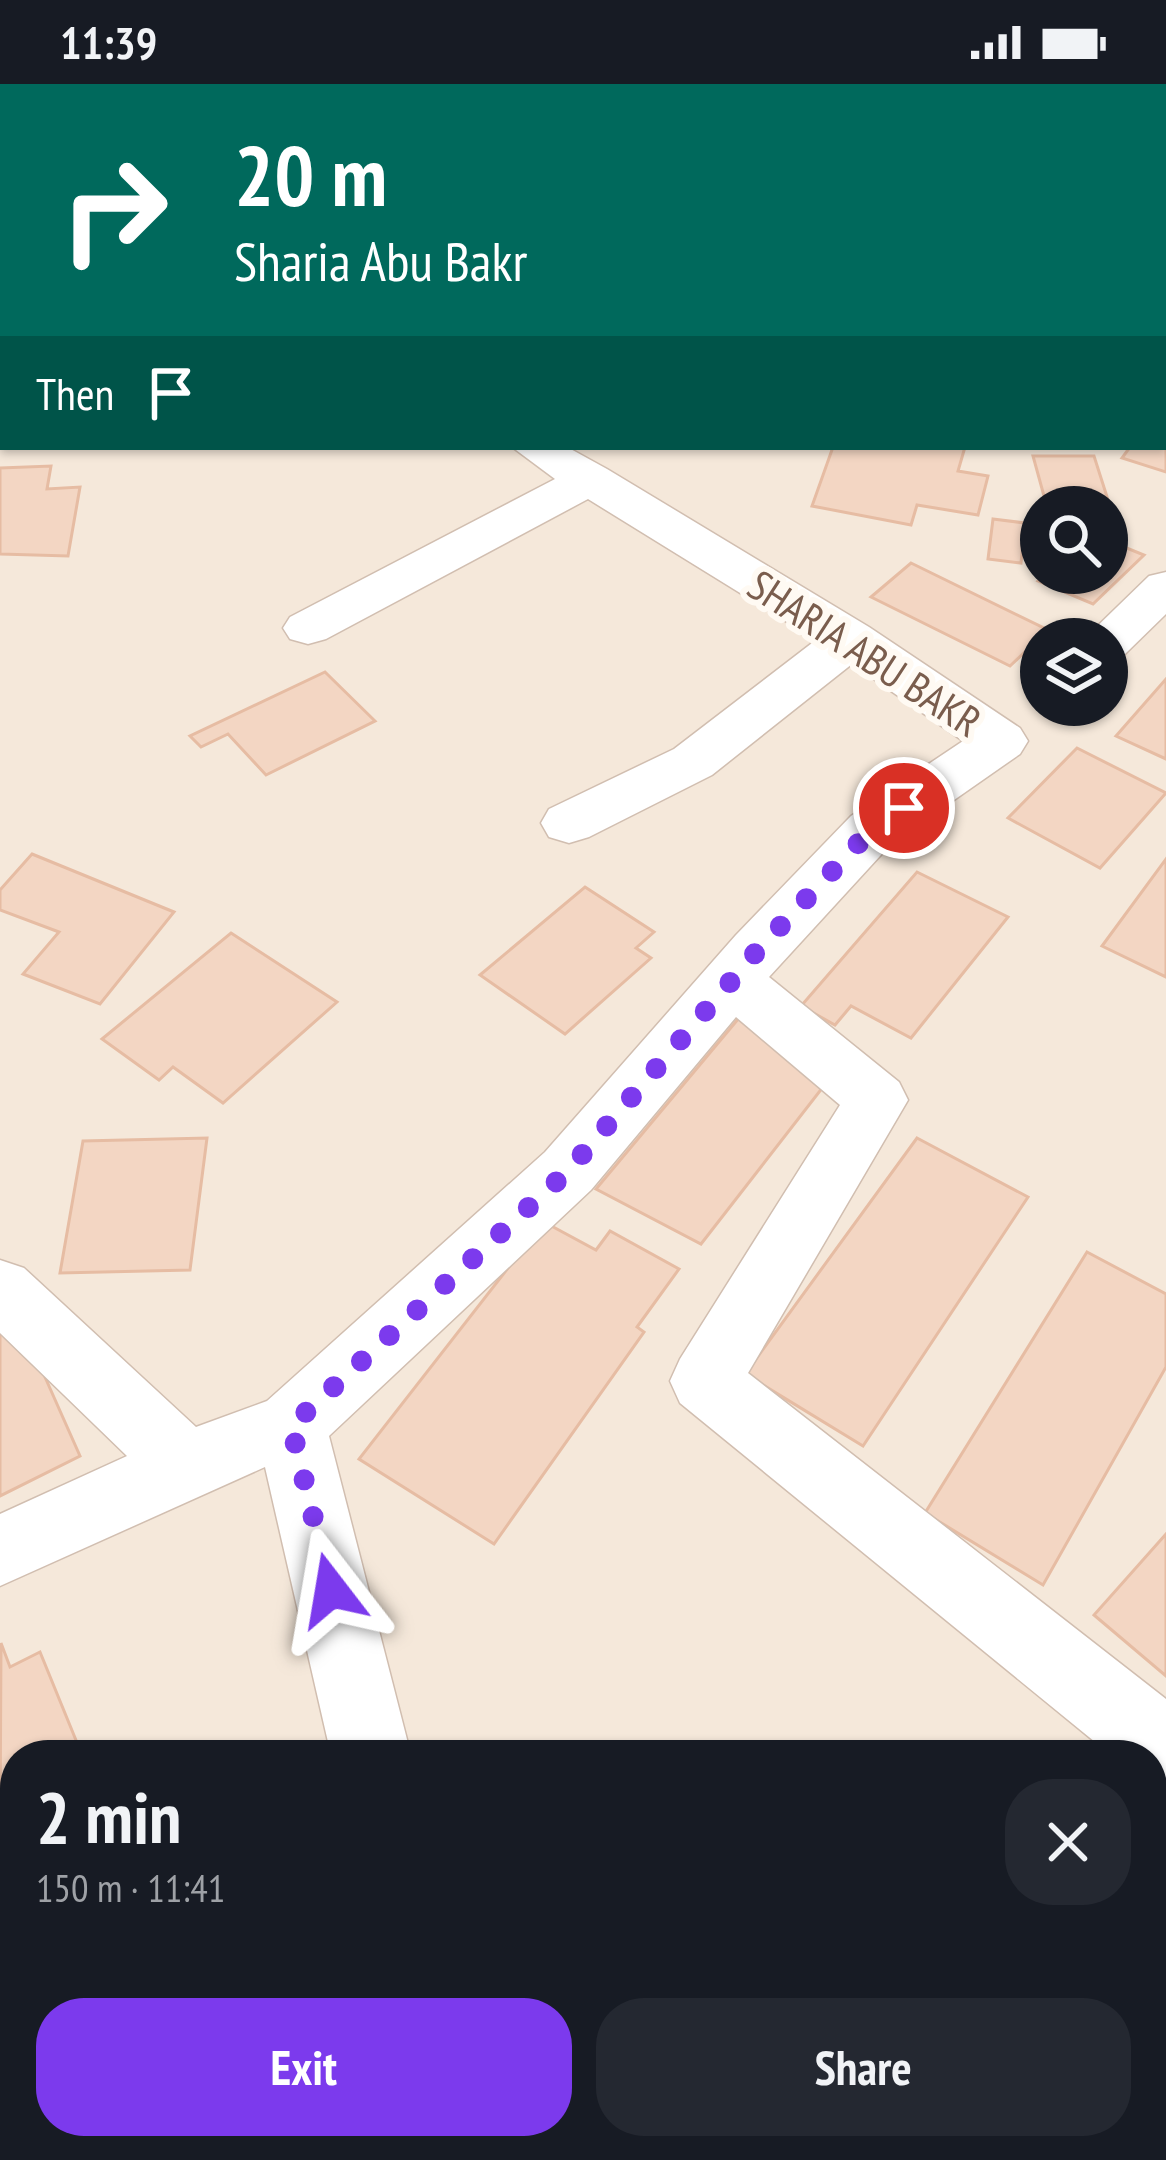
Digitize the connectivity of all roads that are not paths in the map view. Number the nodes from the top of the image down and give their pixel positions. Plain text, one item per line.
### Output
1 (540, 450) edge
2 (592, 479) junction
3 (1166, 587) edge
4 (1128, 622) edge
5 (308, 628) dead end
6 (851, 639) junction
7 (1020, 723) edge
8 (1020, 724) edge
9 (569, 823) dead end
10 (732, 980) junction
11 (0, 1289) edge
12 (291, 1426) junction
13 (184, 1464) junction
14 (0, 1551) edge
15 (366, 1740) edge
16 (1155, 1740) edge

1 - 2 street, SHARIA ABU BAKR
2 - 5 street
2 - 6 street, SHARIA ABU BAKR
3 - 4 street
6 - 7 street, SHARIA ABU BAKR
6 - 9 street
8 - 10 street, SHARIA ABU BAKR
10 - 12 street, SHARIA ABU BAKR
10 - 16 street
11 - 13 street
12 - 13 street, SHARIA ABU BAKR
12 - 15 street
13 - 14 street, SHARIA ABU BAKR

